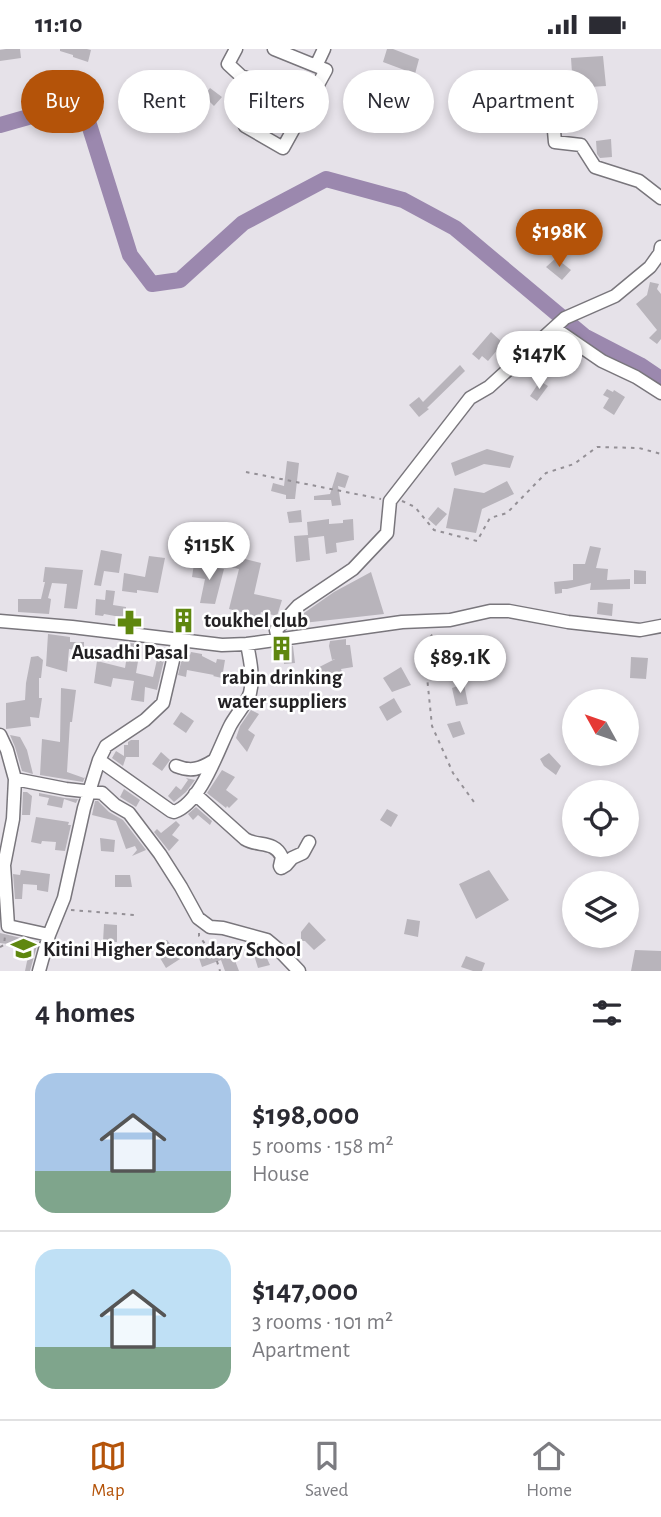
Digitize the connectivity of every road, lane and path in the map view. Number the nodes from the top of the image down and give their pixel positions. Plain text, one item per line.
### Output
1 (236, 49) edge
2 (274, 49) edge
3 (324, 49) edge
4 (316, 66) junction
5 (234, 70) edge
6 (326, 70) edge
7 (554, 133) edge
8 (661, 198) edge
9 (661, 247) edge
10 (554, 328) junction
11 (661, 393) edge
12 (661, 454) edge
13 (246, 472) dead end
14 (390, 501) junction
15 (433, 620) junction
16 (0, 621) edge
17 (661, 625) edge
18 (178, 639) junction
19 (278, 639) junction
20 (247, 644) junction
21 (422, 649) junction
22 (415, 658) dead end
23 (0, 735) edge
24 (217, 758) junction
25 (99, 760) junction
26 (176, 766) dead end
27 (15, 779) junction
28 (90, 792) junction
29 (195, 794) junction
30 (474, 802) dead end
31 (309, 842) dead end
32 (4, 845) edge
33 (60, 907) junction
34 (135, 915) dead end
35 (198, 918) junction
36 (8, 926) junction
37 (49, 935) junction
38 (0, 947) edge
39 (39, 971) edge
40 (220, 971) edge
41 (299, 971) edge

1 - 5 street
2 - 4 street
3 - 4 street
4 - 6 street
7 - 8 street
9 - 10 street
10 - 11 street
10 - 14 street
12 - 14 path
13 - 14 path
14 - 19 street
15 - 17 street
15 - 19 street
15 - 21 path
16 - 18 street
18 - 20 street
18 - 25 street
19 - 20 street
20 - 24 street
21 - 22 path
21 - 30 path
23 - 27 street
24 - 26 street
24 - 29 street
25 - 28 street
25 - 29 street
27 - 28 street
27 - 32 street
28 - 33 street
28 - 35 street
29 - 31 street
32 - 36 street
33 - 34 path
33 - 37 street
35 - 40 path
35 - 41 street
36 - 37 street
36 - 38 path
37 - 39 street

